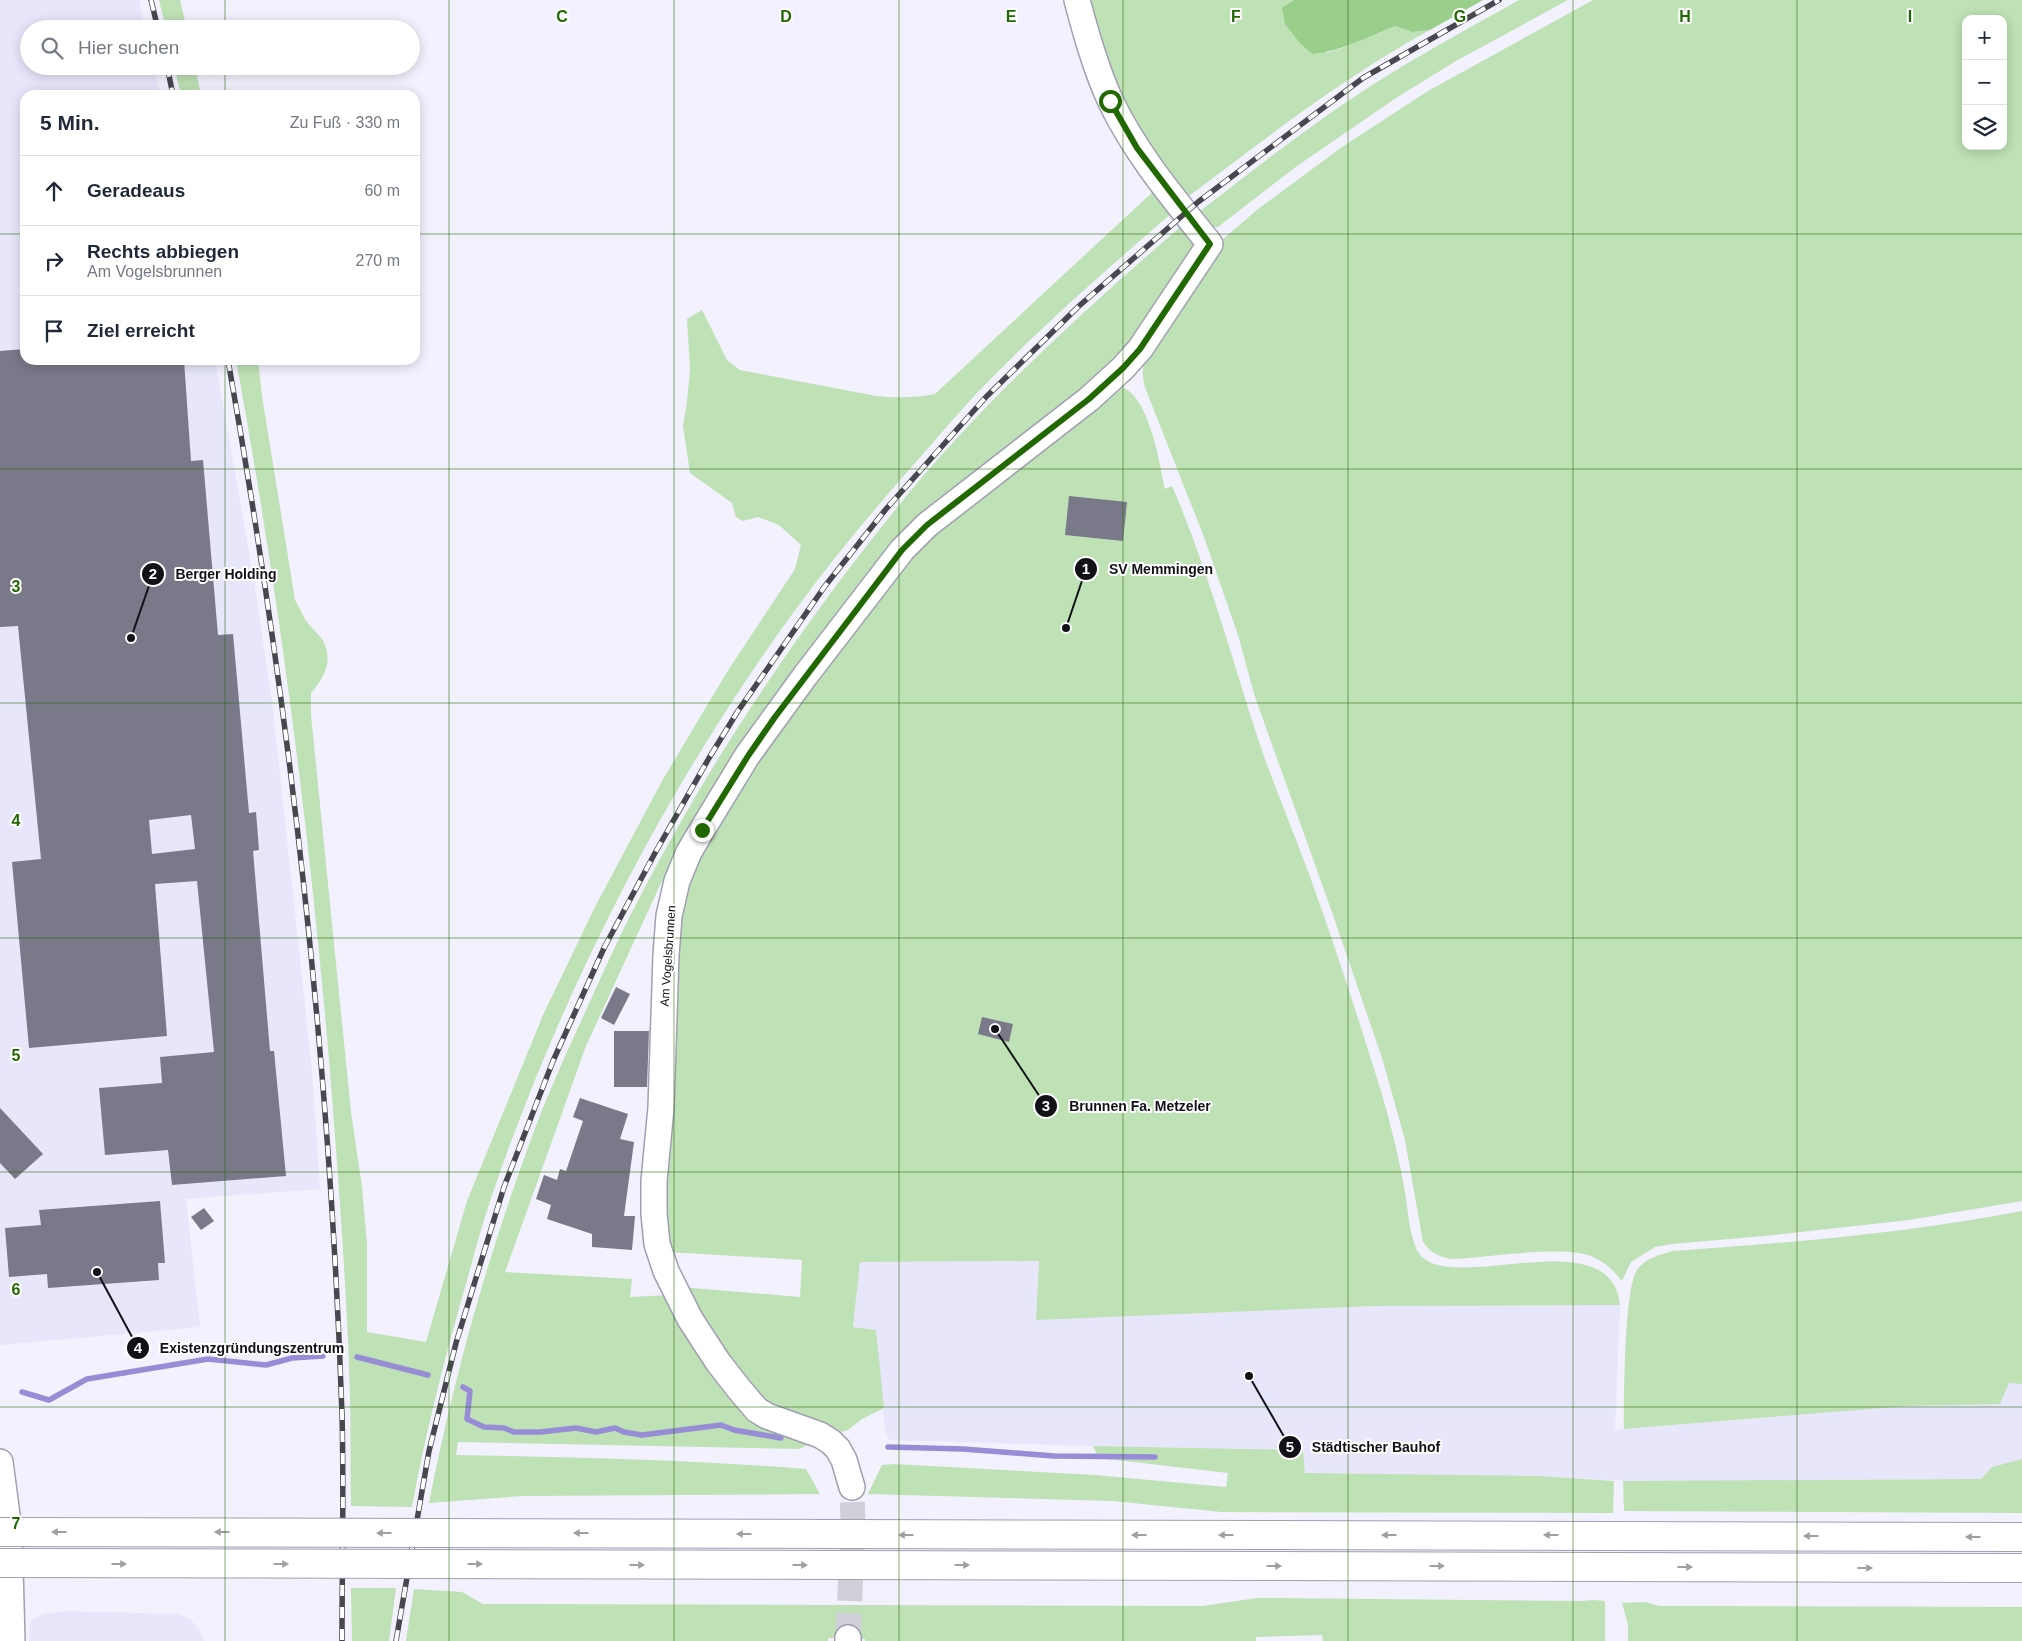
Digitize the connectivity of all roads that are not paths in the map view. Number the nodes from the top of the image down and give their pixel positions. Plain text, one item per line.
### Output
1 (1077, 0) edge
2 (0, 1462) edge
3 (852, 1488) tunnel mouth
4 (0, 1532) edge
5 (2022, 1537) edge
6 (0, 1563) edge
7 (2022, 1568) edge
8 (12, 1641) edge

1 - 3 street, Am Vogelsbrunnen
2 - 8 street
5 -> 4 highway, bridge
6 -> 7 highway, bridge

